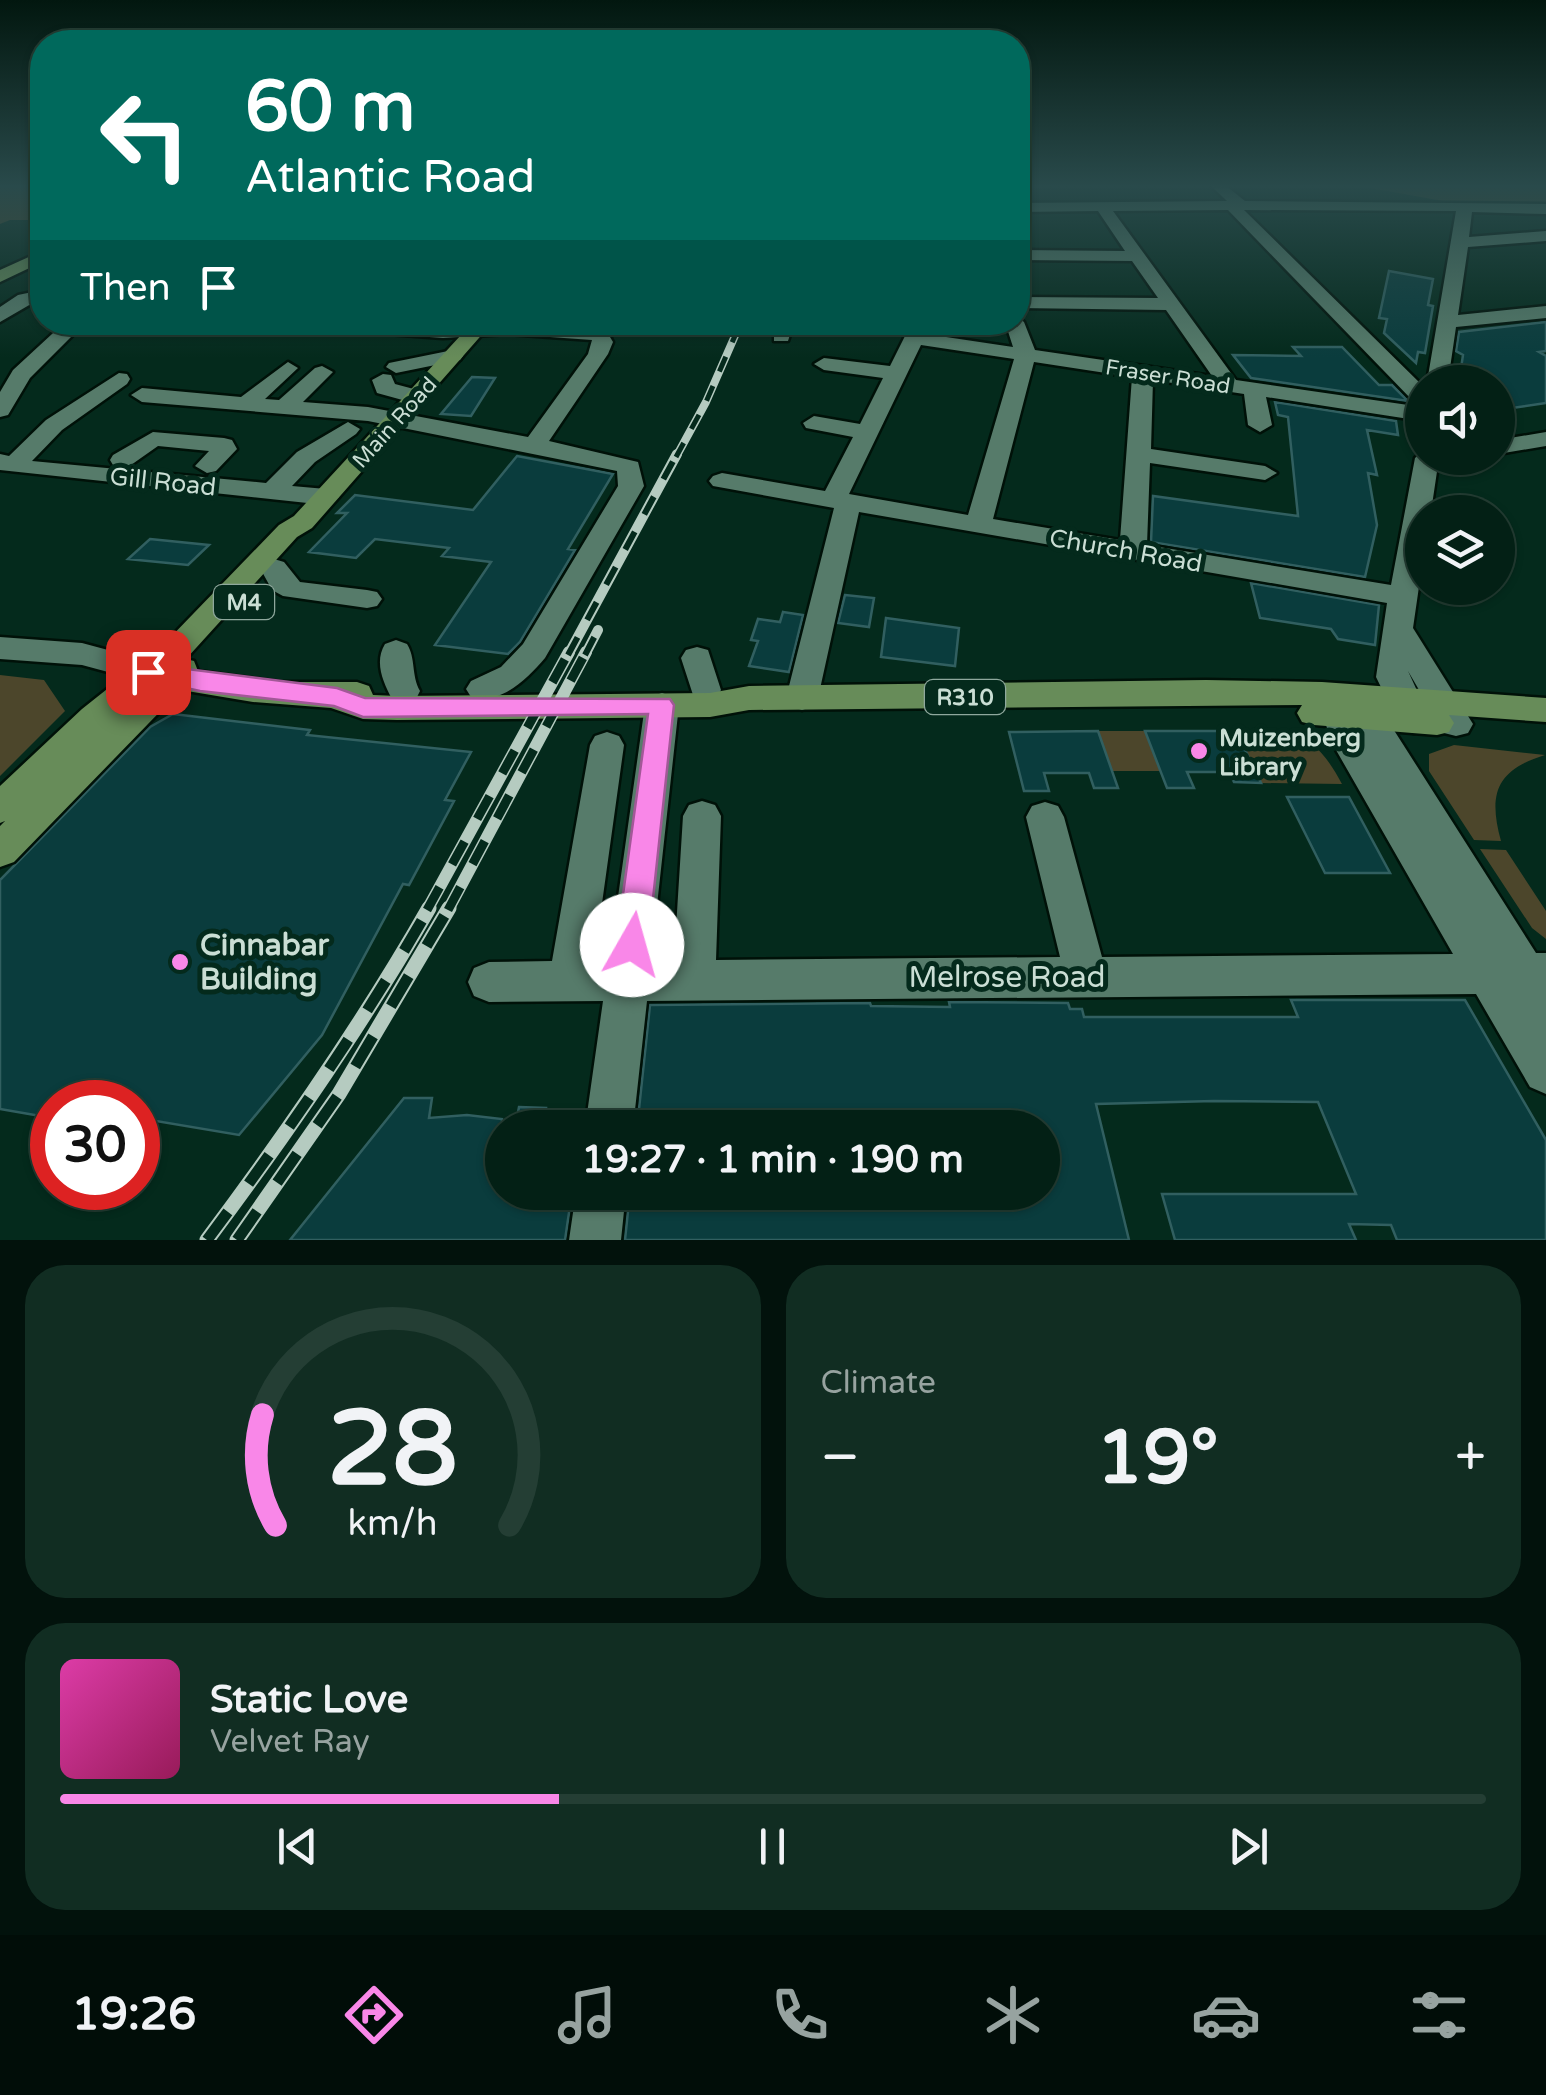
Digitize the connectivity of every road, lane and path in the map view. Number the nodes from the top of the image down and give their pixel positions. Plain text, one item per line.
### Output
1 (1049, 243) edge
2 (1128, 243) edge
3 (1271, 243) edge
4 (1460, 243) edge
5 (1030, 255) edge
6 (1056, 255) junction
7 (1136, 256) junction
8 (30, 262) edge
9 (0, 276) edge
10 (30, 300) edge
11 (1030, 302) edge
12 (1172, 304) junction
13 (1546, 312) edge
14 (0, 316) edge
15 (1448, 322) junction
16 (63, 335) edge
17 (473, 335) edge
18 (599, 335) edge
19 (915, 335) edge
20 (940, 335) edge
21 (1019, 335) edge
22 (1026, 354) junction
23 (453, 356) junction
24 (824, 364) dead end
25 (1441, 365) edge
26 (288, 368) dead end
27 (322, 372) dead end
28 (1143, 372) junction
29 (896, 373) junction
30 (1405, 375) edge
31 (119, 379) dead end
32 (1229, 385) junction
33 (1254, 389) junction
34 (142, 395) dead end
35 (417, 397) junction
36 (246, 404) junction
37 (284, 407) junction
38 (0, 410) edge
39 (1405, 411) edge
40 (396, 420) junction
41 (814, 423) dead end
42 (1260, 425) dead end
43 (348, 428) dead end
44 (866, 432) junction
45 (1546, 439) edge
46 (188, 441) junction
47 (1515, 444) edge
48 (534, 446) junction
49 (1138, 454) junction
50 (122, 460) dead end
51 (6, 464) edge
52 (206, 466) dead end
53 (1265, 473) dead end
54 (1424, 475) edge
55 (142, 479) junction
56 (722, 481) dead end
57 (272, 492) junction
58 (326, 497) junction
59 (841, 501) junction
60 (303, 522) junction
61 (978, 525) junction
62 (1134, 551) junction
63 (274, 568) junction
64 (1404, 597) junction
65 (367, 599) dead end
66 (1399, 630) junction
67 (0, 648) edge
68 (396, 651) dead end
69 (161, 675) junction
70 (482, 689) junction
71 (404, 691) junction
72 (337, 697) junction
73 (749, 698) junction
74 (802, 698) junction
75 (662, 705) junction
76 (1369, 708) junction
77 (1546, 710) edge
78 (1450, 713) junction
79 (1546, 730) edge
80 (654, 770) junction
81 (0, 808) edge
82 (702, 816) dead end
83 (1044, 817) dead end
84 (0, 850) edge
85 (1086, 977) junction
86 (628, 980) junction
87 (694, 980) junction
88 (570, 981) junction
89 (489, 982) dead end
90 (1526, 982) edge
91 (1546, 1071) edge
92 (611, 1110) edge
93 (599, 1210) edge
94 (595, 1240) edge

1 - 6 street
2 - 7 street
3 - 30 street
4 - 15 street
5 - 6 street
6 - 7 street
7 - 12 street
8 - 9 main road
10 - 14 street
11 - 12 street
12 - 32 street
13 - 15 street
15 - 25 street
16 - 38 street
17 - 23 main road, Main Road / M4
18 - 48 street
19 - 29 street
20 - 22 street, Fraser Road
21 - 22 street
22 - 28 street, Fraser Road
22 - 61 street
23 - 35 main road, Main Road / M4
23 - 35 street
24 - 29 street
26 - 36 street
27 - 37 street
28 - 32 street, Fraser Road
28 - 49 street
29 - 44 street
31 - 51 street
32 - 33 street, Fraser Road
33 - 39 street, Fraser Road
33 - 42 street
34 - 36 street
35 - 40 main road, Main Road / M4
36 - 37 street
37 - 40 street
40 - 48 street
40 - 58 main road, Main Road / M4
41 - 44 street
43 - 57 street
44 - 59 street
45 - 47 street
46 - 50 street
46 - 52 street
46 - 55 street
48 - 70 street
49 - 53 street
49 - 62 street
51 - 55 street, Gill Road
54 - 64 street
55 - 57 street, Gill Road
56 - 59 street, Church Road
57 - 58 street, Gill Road
58 - 60 main road, Main Road / M4
59 - 61 street, Church Road
59 - 74 street
60 - 63 main road, Main Road / M4
60 - 69 main road, Main Road / M4
61 - 62 street, Church Road
62 - 64 street, Church Road
63 - 65 street
63 - 69 main road, Main Road / M4
64 - 66 street
66 - 76 street
66 - 78 street
67 - 69 street
68 - 71 street
69 - 72 main road, R310
69 - 81 main road, Main Road / M4
69 - 84 main road, Main Road / M4
70 - 71 main road, R310
70 - 73 main road, R310
71 - 72 main road, R310
72 - 75 main road, R310
73 - 74 main road, R310
73 - 75 main road, R310
74 - 76 main road, R310
75 - 80 street
76 - 78 main road, R310
76 - 90 street
77 - 78 main road, R310
78 - 79 main road, R310
80 - 86 street
80 - 88 street
82 - 87 street
83 - 85 street
85 - 87 street, Melrose Road
85 - 90 street, Melrose Road
86 - 87 street, Melrose Road
86 - 88 street, Melrose Road
86 - 92 street
88 - 89 street, Melrose Road
90 - 91 street
93 - 94 street

